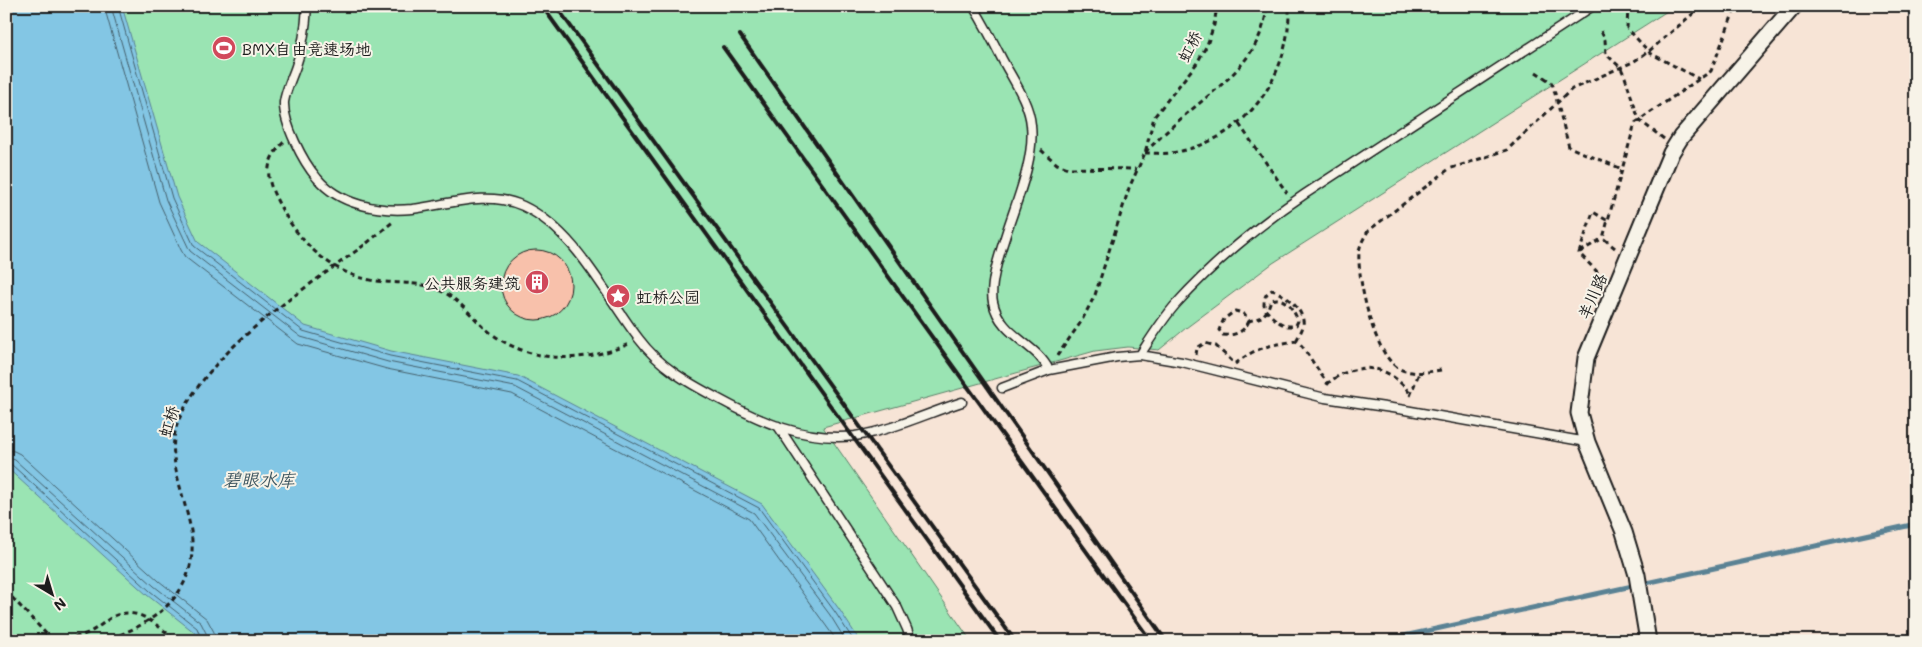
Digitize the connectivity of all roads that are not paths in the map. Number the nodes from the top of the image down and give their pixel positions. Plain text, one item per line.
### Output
1 (307, 6) edge
2 (973, 6) edge
3 (1593, 6) edge
4 (1794, 6) edge
5 (1140, 355) junction
6 (1049, 370) junction
7 (1002, 388) dead end
8 (962, 402) dead end
9 (778, 426) junction
10 (1587, 442) junction
11 (911, 641) edge
12 (1648, 641) edge

1 - 9 lane
2 - 6 lane
3 - 5 lane
4 - 10 street, 羊川路
5 - 6 lane
5 - 10 lane
6 - 7 lane
8 - 9 lane
9 - 11 lane
10 - 12 street, 羊川路

